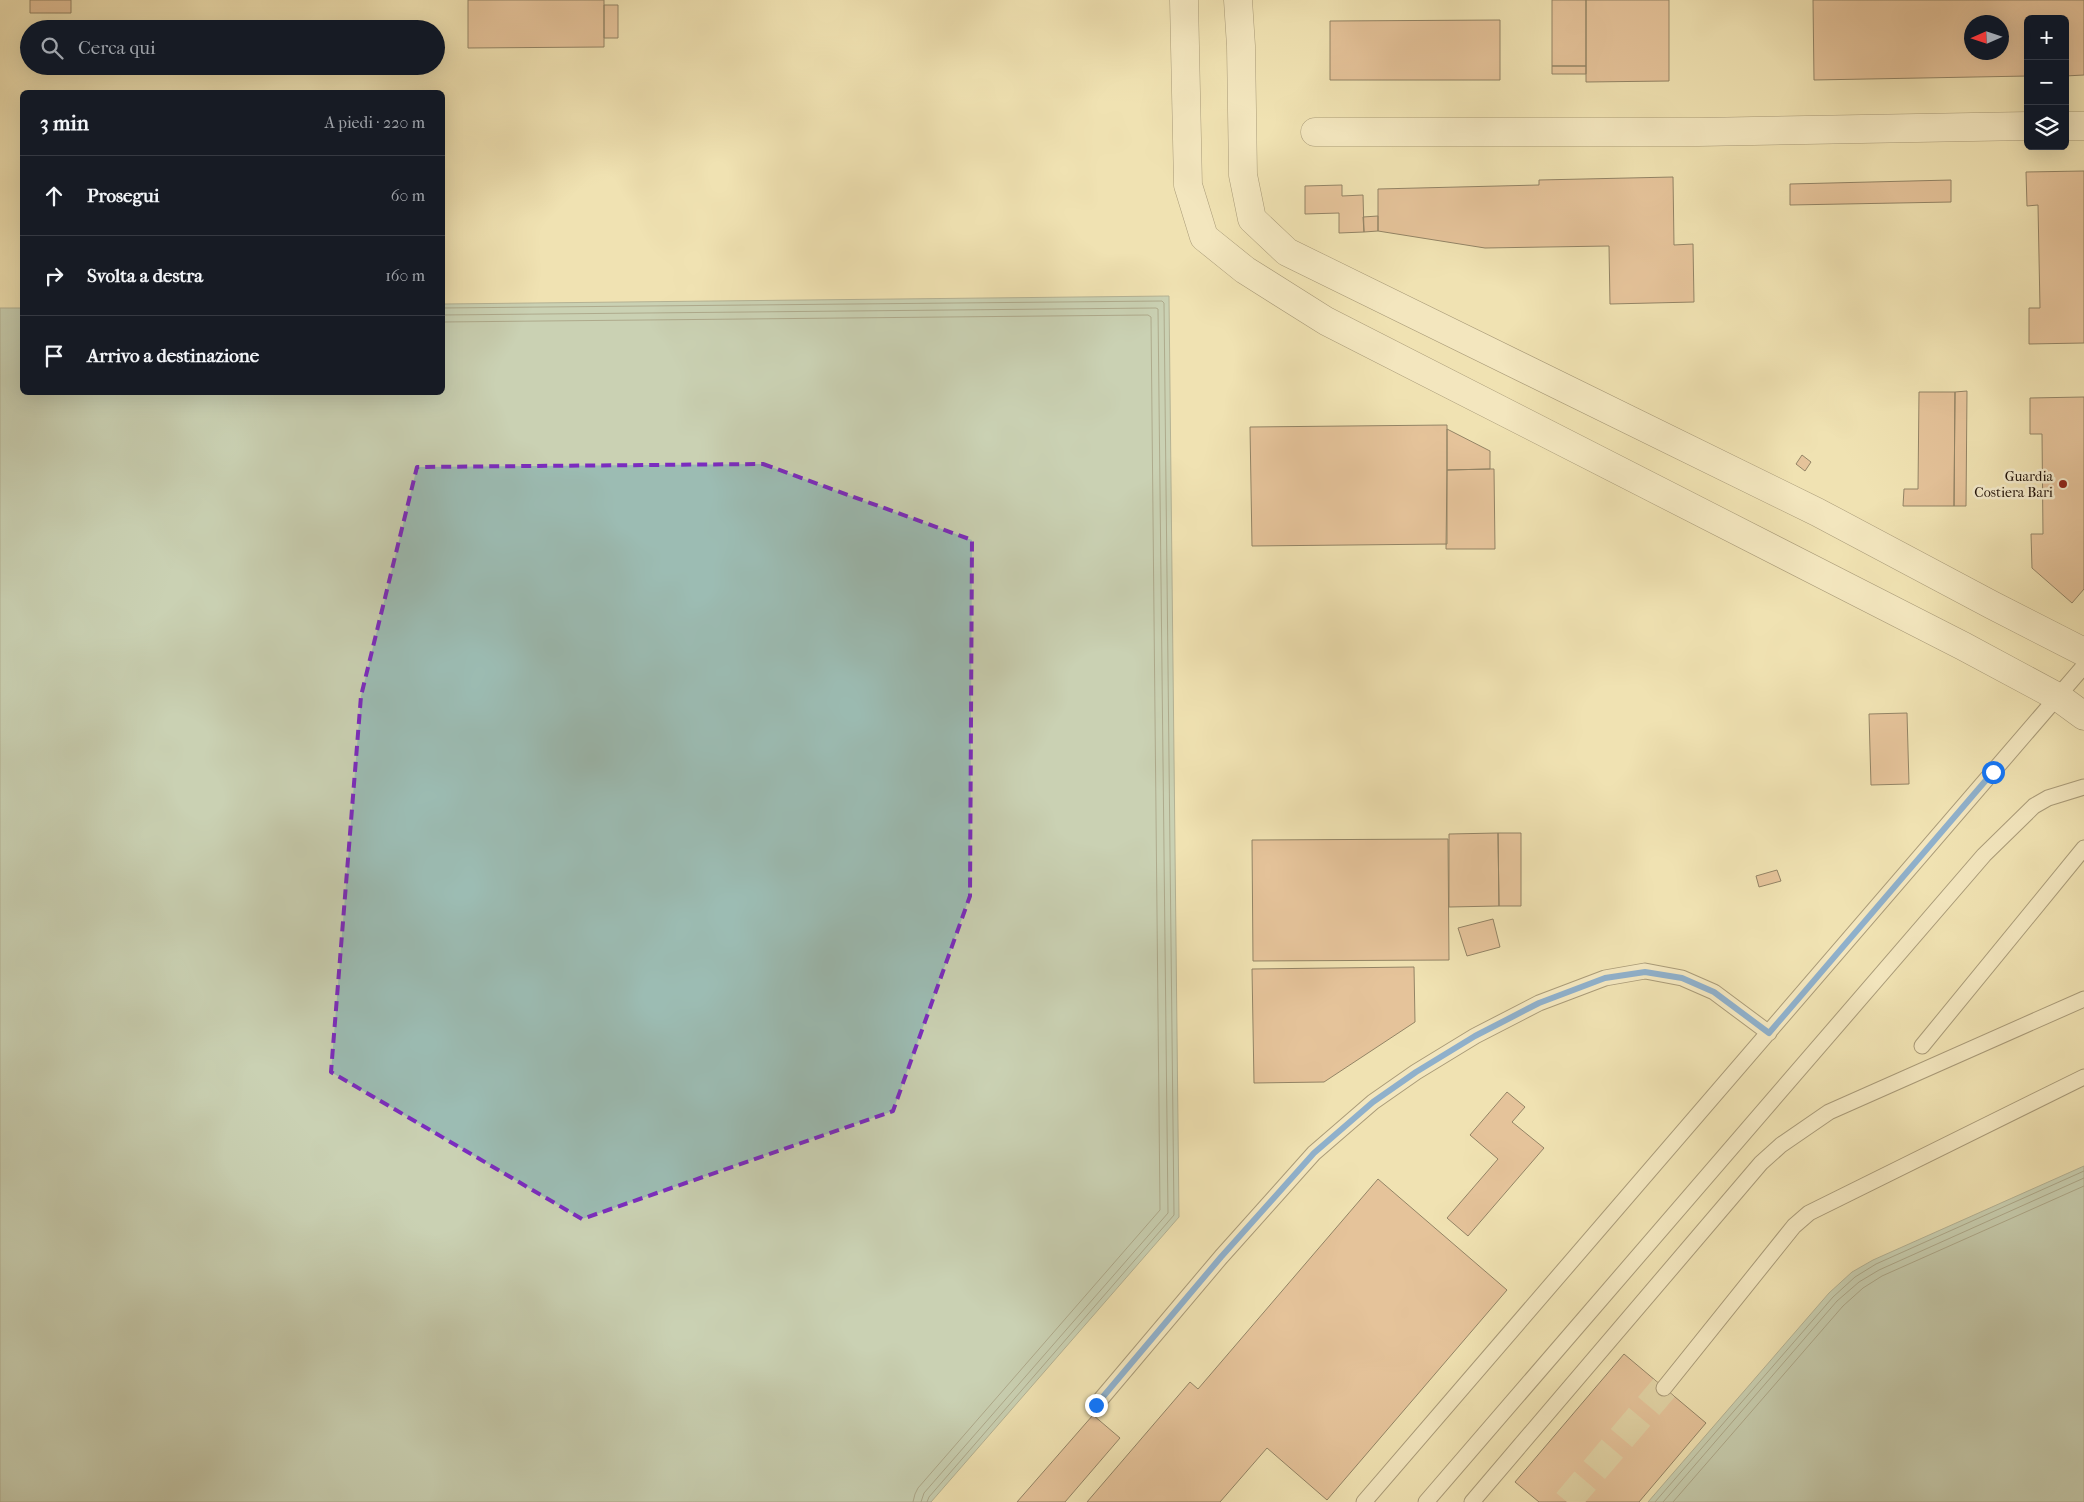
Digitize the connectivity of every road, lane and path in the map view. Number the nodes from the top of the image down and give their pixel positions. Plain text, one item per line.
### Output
1 (1184, 0) edge
2 (1238, 0) edge
3 (2024, 126) edge
4 (2069, 126) edge
5 (2084, 126) edge
6 (1315, 132) dead end
7 (2084, 652) edge
8 (2084, 666) edge
9 (2058, 697) junction
10 (2084, 716) edge
11 (2084, 787) edge
12 (2084, 848) edge
13 (2084, 999) edge
14 (1769, 1033) junction
15 (1922, 1046) dead end
16 (2084, 1076) edge
17 (1664, 1388) tunnel mouth
18 (1096, 1405) dead end
19 (1364, 1502) edge
20 (1426, 1502) edge
21 (1472, 1502) edge

1 - 9 street
2 - 7 street
3 - 6 street
4 - 5 street
8 - 9 lane
9 - 10 street
9 - 14 lane
11 - 20 lane
12 - 15 lane
13 - 21 lane
14 - 18 lane
14 - 19 lane
16 - 17 lane

